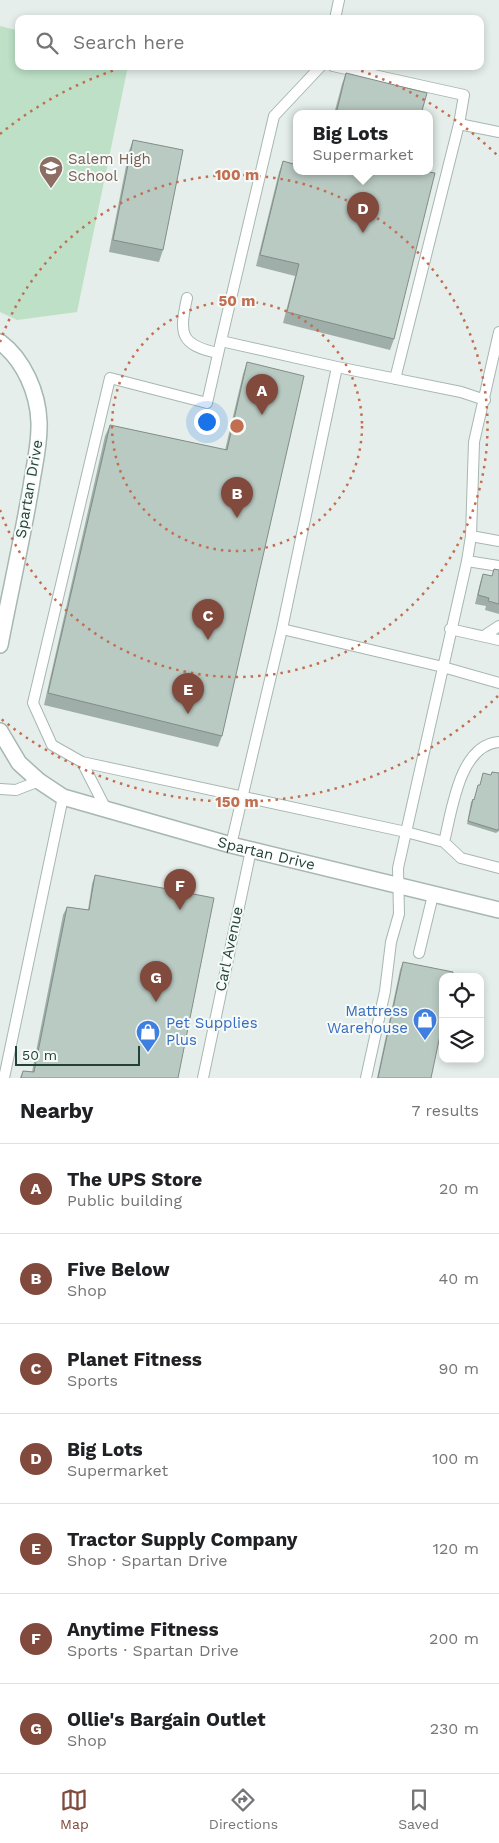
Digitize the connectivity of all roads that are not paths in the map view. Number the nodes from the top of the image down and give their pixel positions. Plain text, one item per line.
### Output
1 (339, 0) edge
2 (336, 15) edge
3 (317, 70) edge
4 (351, 70) edge
5 (459, 124) junction
6 (499, 132) edge
7 (186, 298) dead end
8 (499, 332) edge
9 (220, 341) junction
10 (0, 342) edge
11 (497, 346) edge
12 (218, 353) junction
13 (337, 367) junction
14 (395, 379) junction
15 (485, 400) junction
16 (471, 536) junction
17 (499, 541) edge
18 (467, 561) junction
19 (499, 566) edge
20 (499, 626) edge
21 (450, 629) junction
22 (282, 630) junction
23 (484, 636) junction
24 (499, 640) edge
25 (0, 645) edge
26 (443, 667) junction
27 (499, 684) edge
28 (0, 731) edge
29 (499, 742) edge
30 (82, 762) junction
31 (38, 781) junction
32 (0, 789) edge
33 (63, 797) junction
34 (243, 797) junction
35 (107, 811) junction
36 (406, 832) junction
37 (444, 842) junction
38 (231, 845) junction
39 (251, 850) junction
40 (499, 868) edge
41 (399, 887) junction
42 (433, 894) junction
43 (499, 910) edge
44 (419, 953) dead end
45 (4, 1078) edge
46 (203, 1078) edge
47 (366, 1078) edge

1 - 2 lane
3 - 9 lane
4 - 5 lane
5 - 6 lane
5 - 14 lane
7 - 12 lane
8 - 11 lane
9 - 12 lane
9 - 13 lane
10 - 25 street, Spartan Drive
11 - 15 lane
12 - 30 lane
13 - 14 lane
13 - 22 lane
14 - 15 lane
15 - 16 lane
16 - 17 lane
16 - 18 lane
18 - 19 lane
18 - 21 lane
20 - 23 lane
21 - 23 lane
21 - 26 lane
22 - 26 lane
22 - 34 lane
23 - 24 lane
26 - 27 lane
26 - 36 lane
28 - 31 street, Spartan Drive
29 - 37 lane
30 - 34 lane
30 - 35 lane
31 - 32 lane
31 - 33 street, Spartan Drive
33 - 35 street, Spartan Drive
33 - 45 lane
34 - 36 lane
34 - 38 lane
35 - 38 street, Spartan Drive
36 - 37 lane
36 - 41 lane
37 - 40 lane
38 - 39 street, Spartan Drive
39 - 41 street, Spartan Drive
39 - 46 lane, Carl Avenue
41 - 42 street, Spartan Drive
41 - 47 lane
42 - 43 street, Spartan Drive
42 - 44 lane

